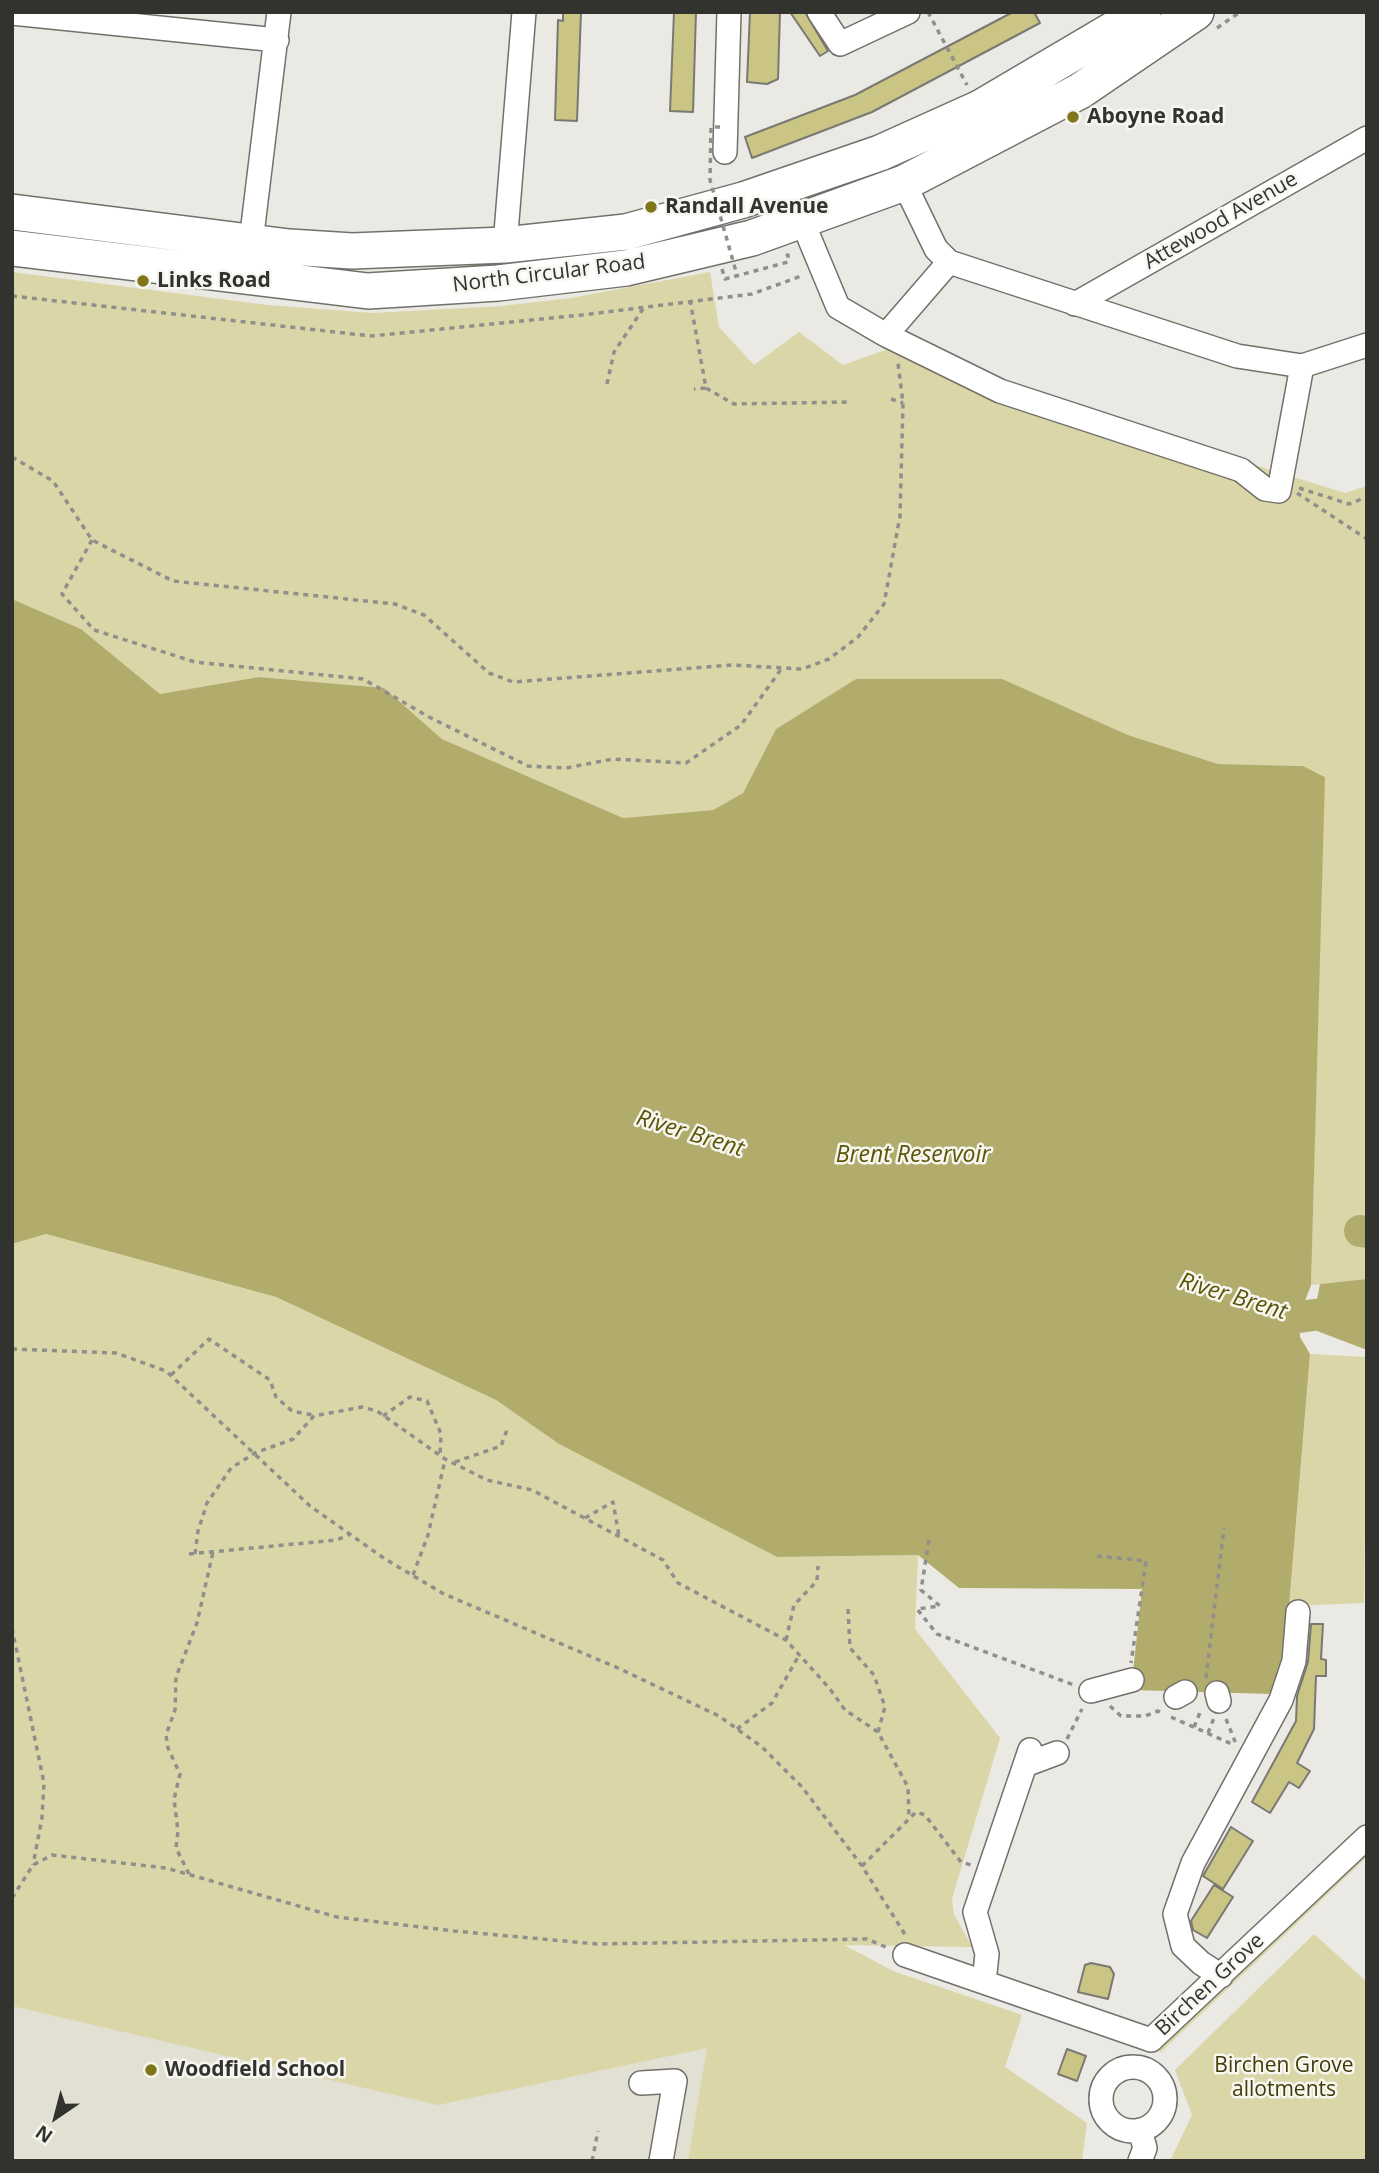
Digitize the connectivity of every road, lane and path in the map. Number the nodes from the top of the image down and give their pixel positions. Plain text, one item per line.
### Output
1 (279, 12) edge
2 (524, 12) edge
3 (729, 12) edge
4 (819, 12) edge
5 (908, 12) edge
6 (928, 12) edge
7 (1143, 12) edge
8 (1196, 12) edge
9 (12, 13) edge
10 (277, 40) junction
11 (980, 108) junction
12 (720, 127) dead end
13 (1367, 138) edge
14 (725, 152) dead end
15 (719, 178) dead end
16 (710, 180) junction
17 (904, 183) junction
18 (12, 212) edge
19 (808, 235) dead end
20 (251, 243) junction
21 (505, 245) junction
22 (12, 248) edge
23 (949, 262) junction
24 (720, 266) dead end
25 (690, 300) dead end
26 (1075, 304) junction
27 (645, 306) dead end
28 (886, 335) junction
29 (1367, 345) edge
30 (1302, 366) junction
31 (607, 384) dead end
32 (706, 388) junction
33 (694, 389) dead end
34 (891, 400) dead end
35 (849, 402) dead end
36 (903, 402) junction
37 (12, 457) edge
38 (1281, 482) junction
39 (1367, 497) edge
40 (1367, 538) edge
41 (92, 540) junction
42 (782, 668) junction
43 (12, 1349) edge
44 (171, 1375) junction
45 (314, 1416) junction
46 (383, 1416) junction
47 (507, 1430) dead end
48 (255, 1452) junction
49 (440, 1456) junction
50 (445, 1459) junction
51 (453, 1462) junction
52 (585, 1518) junction
53 (1224, 1528) dead end
54 (351, 1534) junction
55 (619, 1536) junction
56 (929, 1540) dead end
57 (213, 1552) junction
58 (195, 1553) junction
59 (189, 1554) dead end
60 (1097, 1556) dead end
61 (818, 1566) dead end
62 (413, 1575) junction
63 (848, 1609) dead end
64 (1298, 1612) dead end
65 (12, 1628) edge
66 (786, 1640) junction
67 (798, 1657) junction
68 (1131, 1681) joint
69 (1091, 1691) junction
70 (1194, 1727) junction
71 (737, 1729) junction
72 (878, 1732) junction
73 (1056, 1753) joint
74 (1253, 1753) junction
75 (909, 1817) junction
76 (1367, 1838) edge
77 (33, 1865) junction
78 (862, 1866) junction
79 (989, 1871) junction
80 (189, 1874) junction
81 (12, 1898) edge
82 (906, 1946) junction
83 (1221, 1976) junction
84 (984, 1982) junction
85 (1151, 2040) junction
86 (1143, 2068) junction
87 (641, 2083) dead end
88 (1140, 2130) junction
89 (598, 2131) dead end
90 (592, 2161) edge
91 (661, 2161) edge
92 (1140, 2161) edge

1 - 10 street
2 - 21 street
3 - 14 street
4 - 5 street
6 - 11 path
7 - 11 highway, North Circular Road
8 - 17 highway, North Circular Road
9 - 10 street
10 - 20 street
11 - 21 highway, North Circular Road
12 - 16 path, bridge
13 - 26 street, Attewood Avenue
15 - 16 path
16 - 24 path, bridge
17 - 22 highway, North Circular Road
17 - 23 street
18 - 20 highway, North Circular Road
19 - 28 street
20 - 21 highway, North Circular Road
23 - 26 street
23 - 28 street
25 - 32 path
26 - 30 street
27 - 31 path
28 - 36 path
28 - 38 street
29 - 30 street
30 - 38 street
32 - 33 path
32 - 35 path
34 - 36 path
36 - 42 path
37 - 41 path
38 - 39 path
38 - 40 path
41 - 42 path
41 - 42 path
43 - 44 path
44 - 45 path
44 - 48 path
45 - 46 path
45 - 48 path
46 - 49 path
46 - 49 path
47 - 51 path
48 - 54 path
48 - 58 path
49 - 50 path
50 - 51 path
50 - 62 path
51 - 52 path
52 - 55 path
52 - 55 path
53 - 70 path
54 - 57 path
54 - 62 path
55 - 66 path
56 - 69 path
57 - 58 path
57 - 80 path
58 - 59 path
60 - 68 path
61 - 66 path
62 - 71 path
63 - 72 path
64 - 74 street
65 - 77 path
66 - 67 path
67 - 71 path
67 - 72 path
68 - 69 street
69 - 70 path
69 - 73 path
70 - 74 path
71 - 78 path
72 - 75 path
73 - 79 street
74 - 83 street
75 - 78 path
75 - 79 path
76 - 83 street, Birchen Grove
77 - 80 path
77 - 81 path
78 - 82 path
79 - 84 street
80 - 82 path
82 - 84 street, Birchen Grove
83 - 85 street, Birchen Grove
84 - 85 street, Birchen Grove
85 - 86 street
86 - 88 street
86 - 88 street
87 - 91 street
88 - 92 street
89 - 90 path

